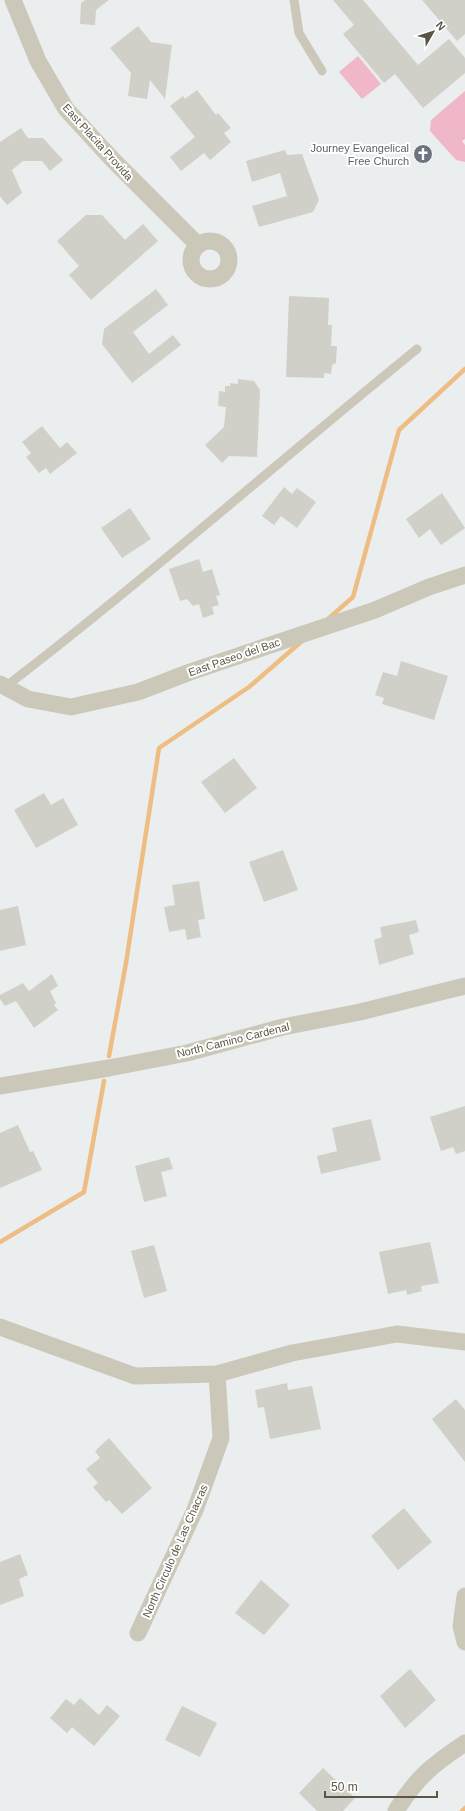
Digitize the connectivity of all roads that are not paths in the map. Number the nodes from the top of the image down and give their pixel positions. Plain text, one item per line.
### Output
1 (13, 0) edge
2 (294, 0) edge
3 (322, 71) dead end
4 (198, 245) dead end
5 (417, 349) dead end
6 (465, 575) edge
7 (3, 686) edge
8 (465, 986) edge
9 (0, 1086) edge
10 (0, 1327) edge
11 (465, 1342) edge
12 (217, 1374) junction
13 (465, 1596) edge
14 (138, 1633) dead end
15 (465, 1642) edge
16 (465, 1744) edge
17 (396, 1811) edge

1 - 4 street, East Placita Provida
2 - 3 lane
5 - 7 lane
6 - 7 street, East Paseo del Bac
8 - 9 street, North Camino Cardenal
10 - 12 street
11 - 12 street
12 - 14 street, North Circulo de Las Chacras
13 - 15 street
16 - 17 street

